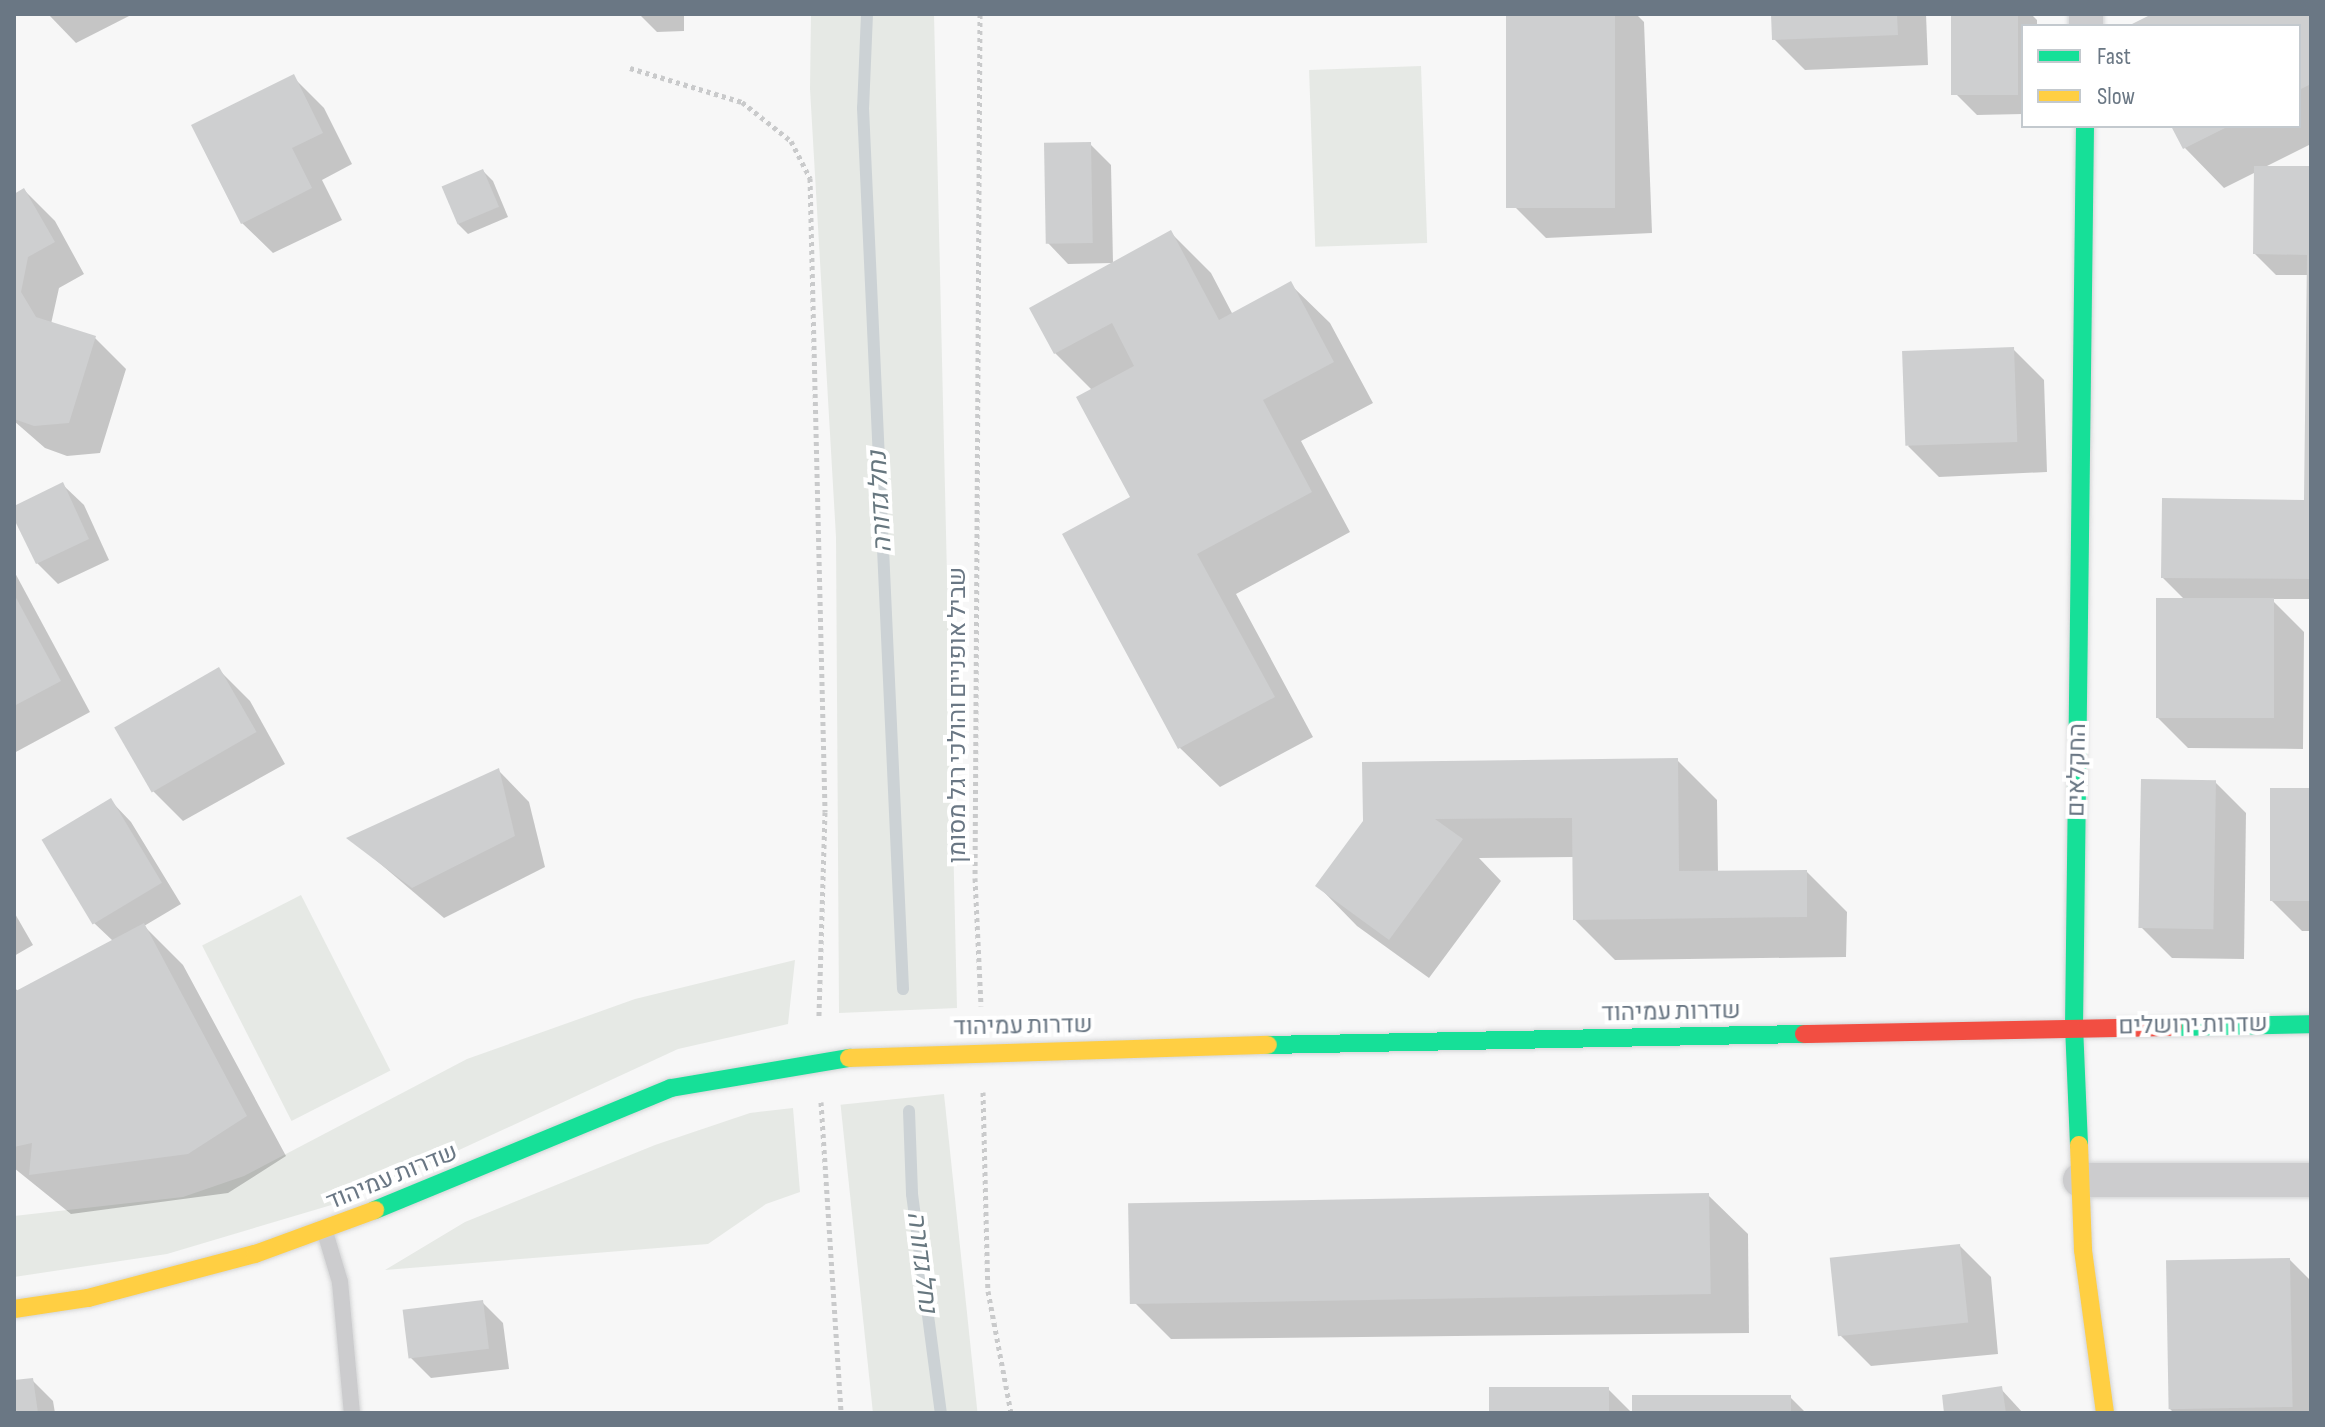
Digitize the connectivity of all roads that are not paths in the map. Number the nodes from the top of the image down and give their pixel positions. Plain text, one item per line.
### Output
1 (2085, 128) edge
2 (2311, 1024) edge
3 (2074, 1027) junction
4 (2080, 1180) junction
5 (2311, 1180) edge
6 (324, 1230) junction
7 (14, 1309) edge
8 (352, 1413) edge
9 (2105, 1413) edge

1 - 3 street, החקלאים
2 - 3 street, שדרות ירושלים
3 - 4 street, החקלאים
3 - 6 street, שדרות עמיהוד
4 - 5 street
4 - 9 street, החקלאים
6 - 7 street, שדרות עמיהוד
6 - 8 lane

